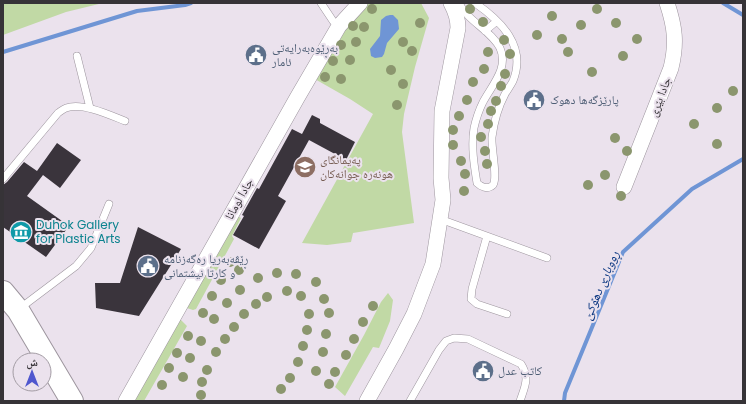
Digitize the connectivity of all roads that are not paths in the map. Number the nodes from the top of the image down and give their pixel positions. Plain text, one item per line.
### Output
1 (321, 3) edge
2 (349, 3) edge
3 (360, 3) edge
4 (451, 3) edge
5 (459, 3) edge
6 (475, 3) edge
7 (667, 3) edge
8 (333, 21) junction
9 (497, 21) junction
10 (485, 31) junction
11 (77, 56) dead end
12 (90, 108) junction
13 (125, 121) dead end
14 (3, 179) edge
15 (624, 187) dead end
16 (109, 204) dead end
17 (440, 219) junction
18 (487, 236) junction
19 (547, 258) dead end
20 (3, 292) edge
21 (18, 310) junction
22 (507, 314) dead end
23 (72, 401) edge
24 (118, 401) edge
25 (126, 401) edge
26 (368, 401) edge
27 (410, 401) edge
28 (520, 401) edge

1 - 8 lane
2 - 8 street, جادا لومانا
3 - 25 street, جادا لومانا
4 - 17 street
5 - 10 lane
6 - 9 lane
7 - 15 street, جادا بێری
8 - 24 street, جادا لومانا
9 - 10 lane
9 - 10 lane
11 - 12 lane
12 - 13 lane
12 - 14 lane
16 - 21 lane
17 - 18 lane
17 - 26 street
18 - 19 lane
18 - 22 lane
20 - 21 highway
21 - 23 highway
27 - 28 lane

